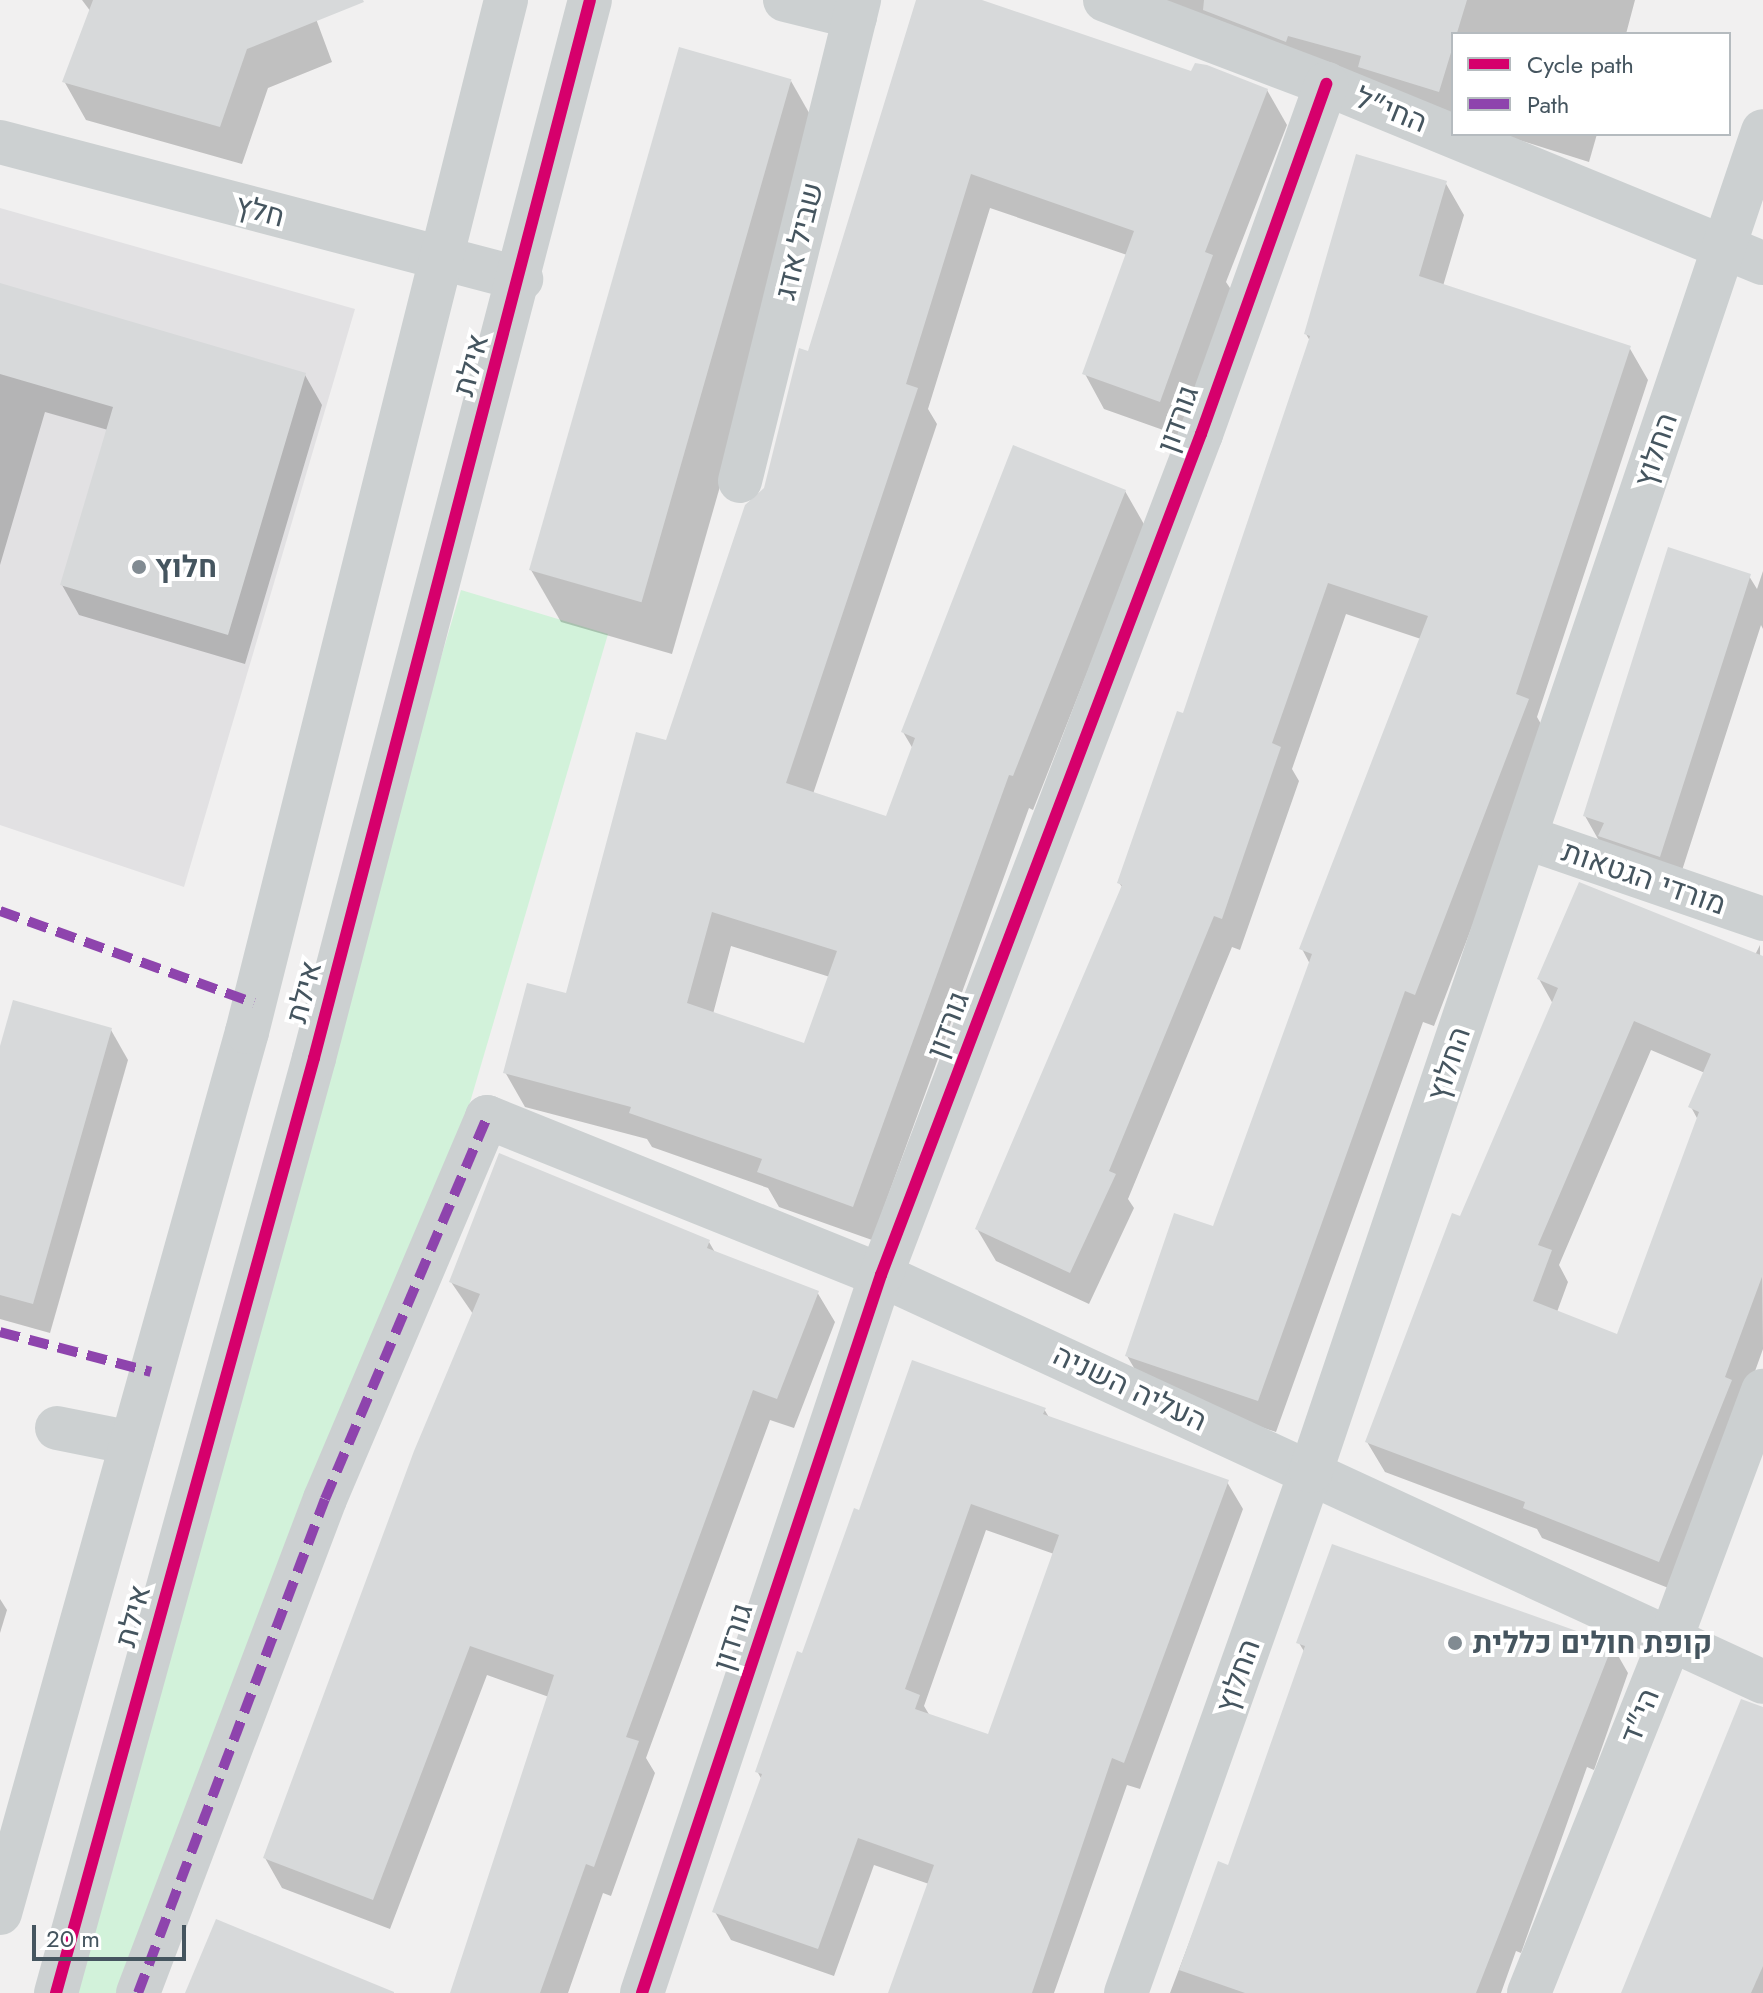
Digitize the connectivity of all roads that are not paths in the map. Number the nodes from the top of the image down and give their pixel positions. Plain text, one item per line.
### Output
1 (506, 0) edge
2 (590, 0) edge
3 (785, 0) edge
4 (1105, 0) edge
5 (857, 8) edge
6 (1326, 84) junction
7 (1763, 131) edge
8 (1451, 135) edge
9 (1454, 136) edge
10 (0, 142) edge
11 (1744, 254) edge
12 (439, 258) junction
13 (521, 279) junction
14 (740, 481) dead end
15 (1525, 837) junction
16 (1763, 919) edge
17 (881, 1275) junction
18 (1763, 1391) edge
19 (57, 1428) dead end
20 (132, 1443) junction
21 (1311, 1471) junction
22 (1670, 1641) junction
23 (1763, 1682) edge
24 (1, 1907) edge
25 (56, 1993) edge
26 (138, 1993) edge
27 (642, 1993) edge
28 (1126, 1993) edge
29 (1529, 1993) edge

1 - 12 street, אילת
2 - 13 street, אילת
3 - 5 street
4 - 6 street, החי"ל
5 - 14 street, שביל אדג
6 - 8 street, החי"ל
6 - 17 street, גורדון
7 - 11 street, החלוץ
9 - 11 street, החי"ל
10 - 12 street, חלץ
11 - 15 street, החלוץ
12 - 13 street, חלץ
12 - 20 street, אילת
13 - 25 street, אילת
15 - 16 street, מורדי הגטאות
15 - 21 street, החלוץ
17 - 21 street, העליה השניה
17 - 26 street, העליה השניה
17 - 27 street, גורדון
18 - 22 street, הי"ד
19 - 20 street
20 - 24 street, אילת
21 - 22 street, העליה השניה
21 - 28 street, החלוץ
22 - 23 street, העליה השניה
22 - 29 street, הי"ד

